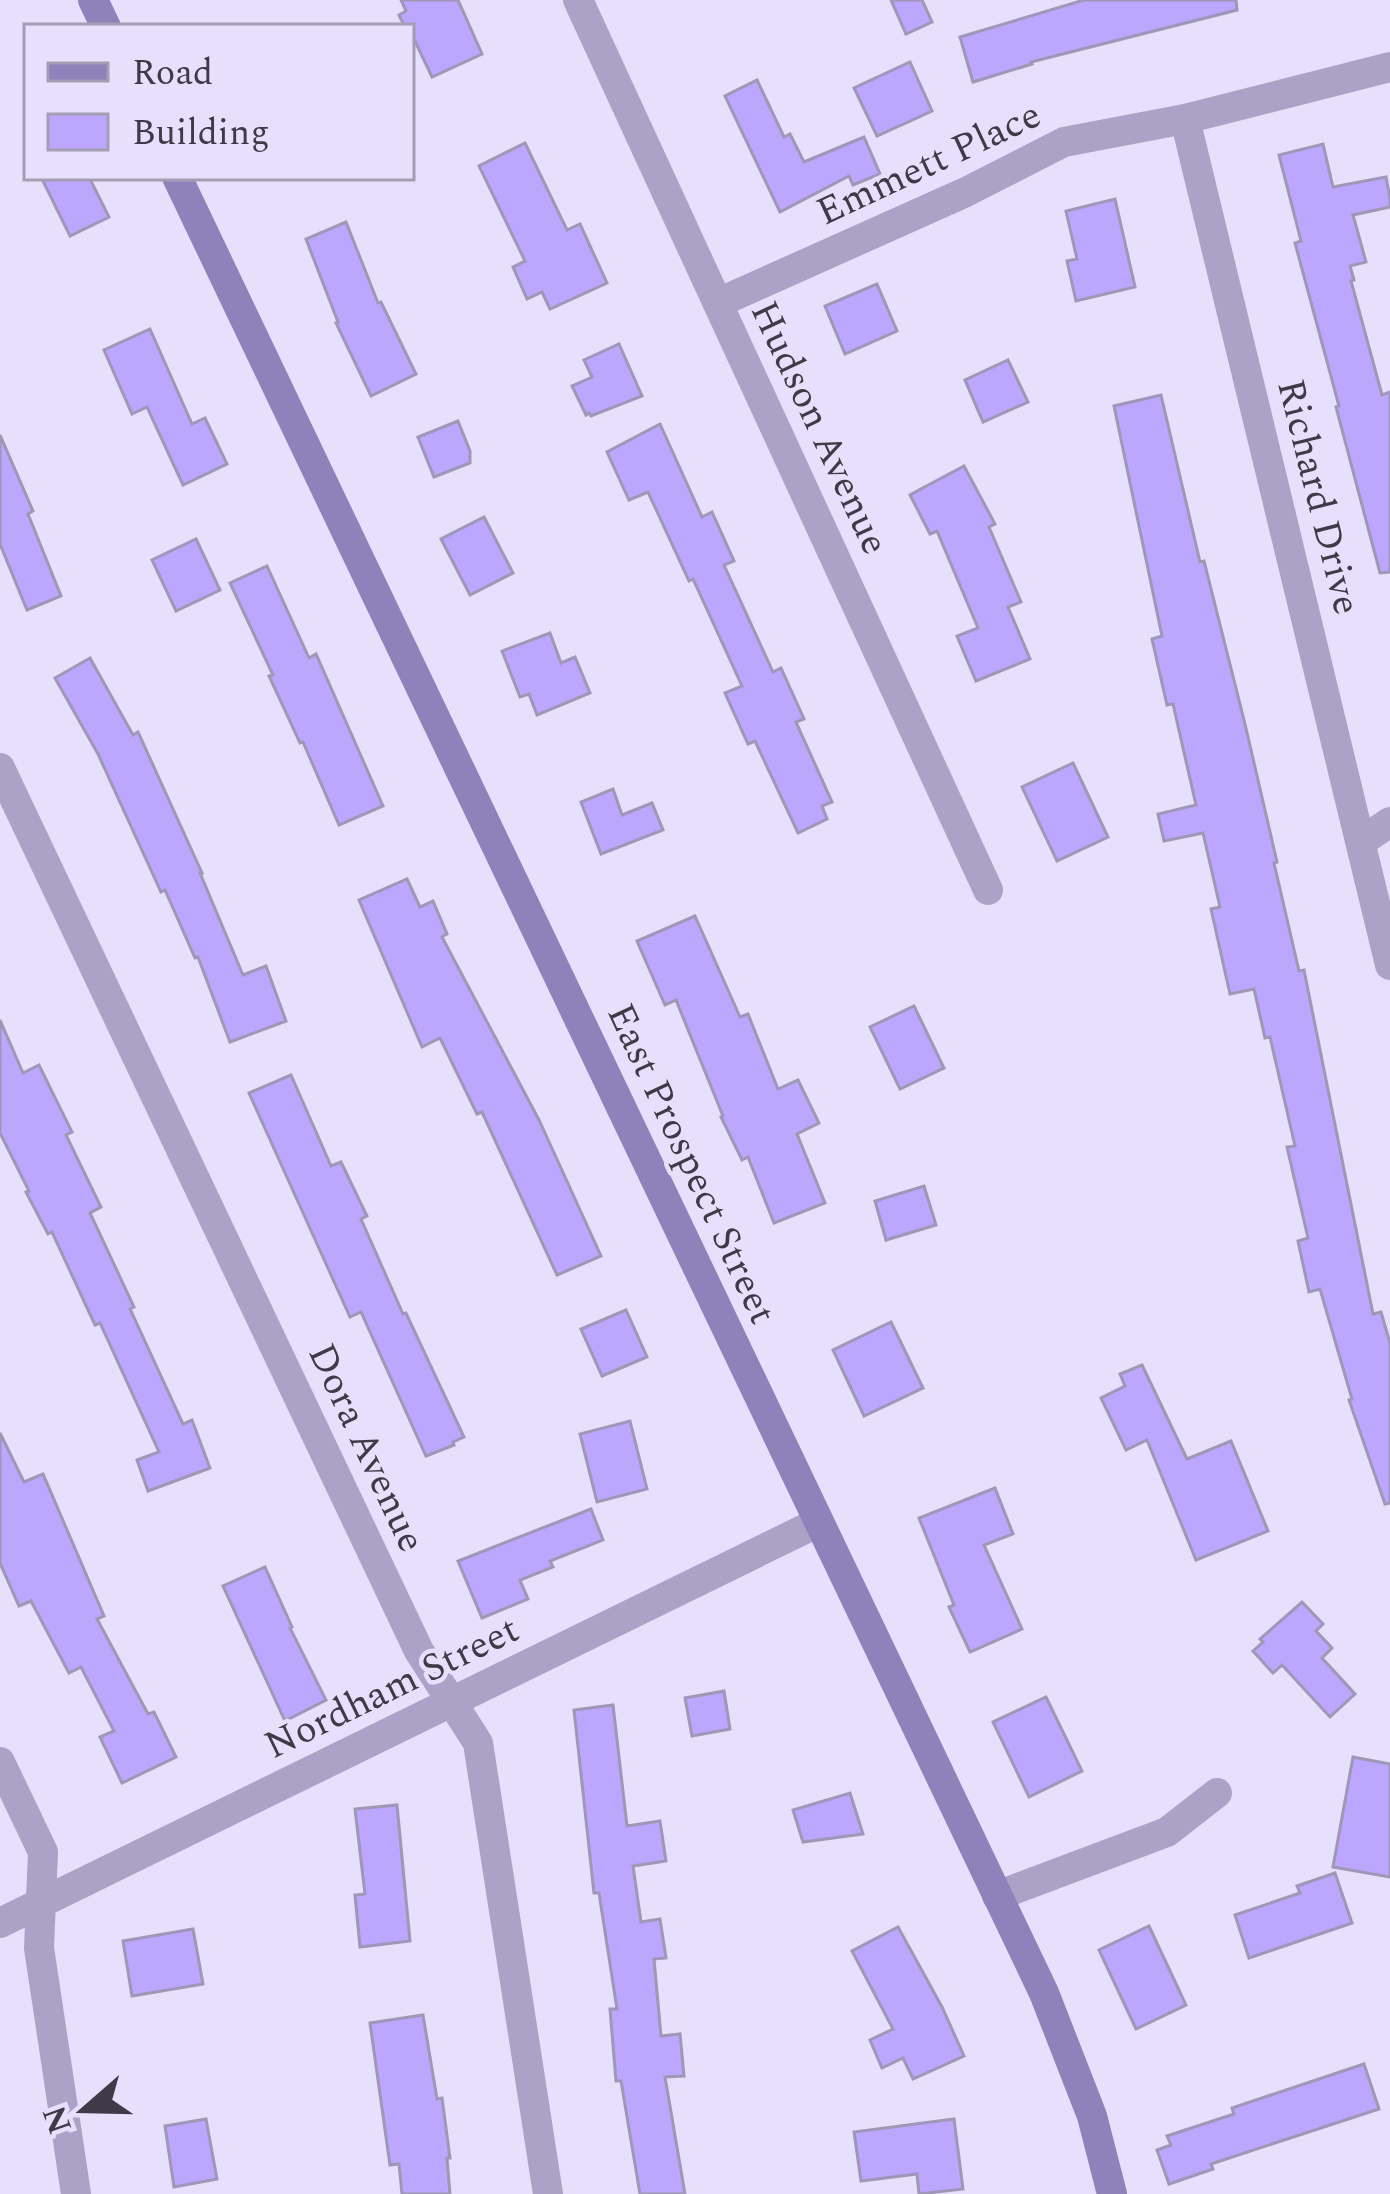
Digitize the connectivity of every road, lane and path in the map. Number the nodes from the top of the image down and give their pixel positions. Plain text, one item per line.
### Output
1 (578, 0) edge
2 (1390, 67) edge
3 (1185, 119) junction
4 (178, 180) edge
5 (718, 303) junction
6 (0, 768) edge
7 (1390, 822) edge
8 (1362, 841) junction
9 (988, 890) dead end
10 (1390, 964) edge
11 (819, 1522) junction
12 (454, 1702) junction
13 (0, 1762) edge
14 (1217, 1793) dead end
15 (998, 1896) junction
16 (40, 1903) junction
17 (0, 1923) edge
18 (76, 2194) edge
19 (548, 2194) edge
20 (1112, 2194) edge

1 - 5 street, Hudson Avenue
2 - 3 street, Emmett Place
3 - 5 street, Emmett Place
3 - 8 street, Richard Drive
4 - 11 street, East Prospect Street
5 - 9 street, Hudson Avenue
6 - 12 street, Dora Avenue
7 - 8 street
8 - 10 street, Richard Drive
11 - 12 street, Nordham Street
11 - 15 street, East Prospect Street
12 - 16 street, Nordham Street
12 - 19 street, Dora Avenue
13 - 16 street
14 - 15 street
15 - 20 street, East Prospect Street
16 - 17 street, Nordham Street
16 - 18 street

